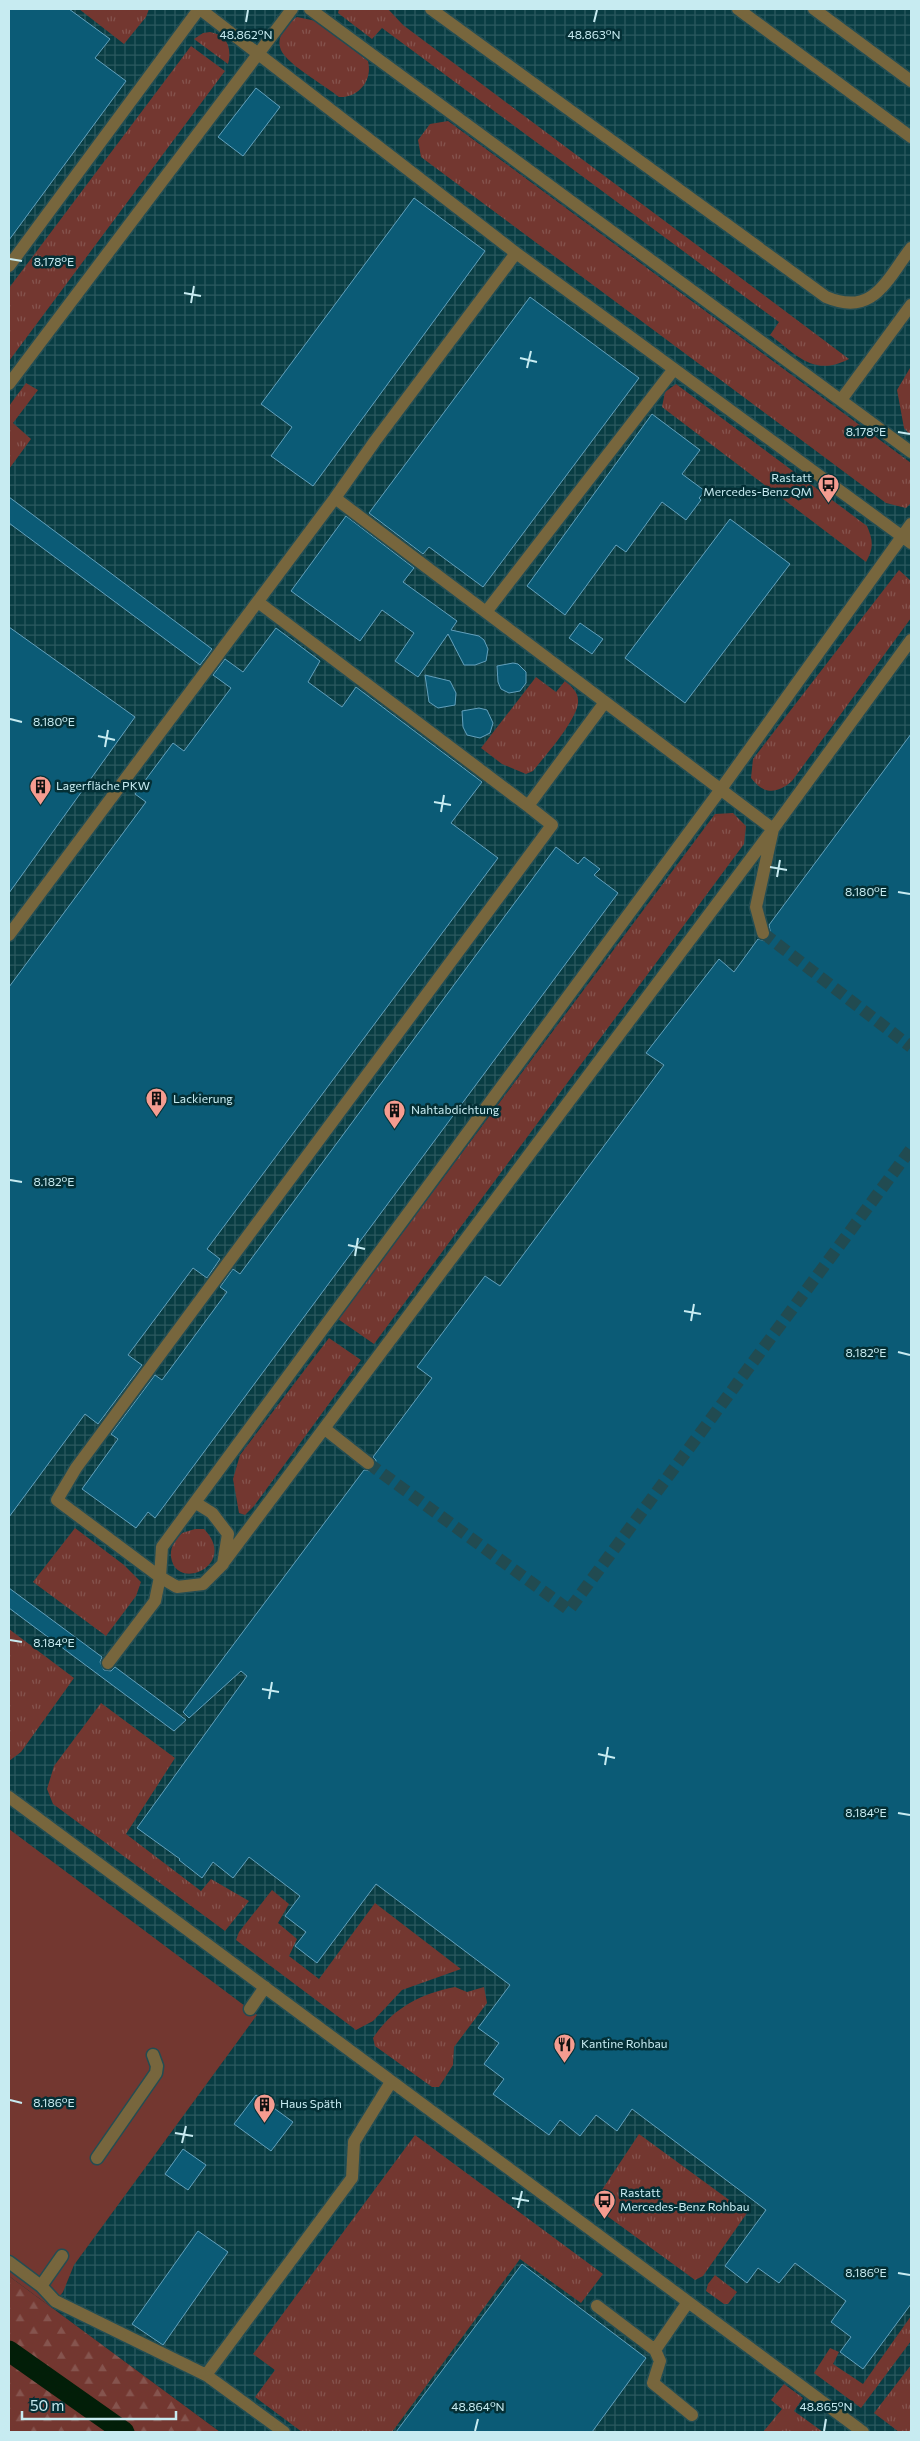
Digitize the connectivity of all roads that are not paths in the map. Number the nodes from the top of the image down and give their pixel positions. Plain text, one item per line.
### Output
1 (200, 9) edge
2 (292, 9) edge
3 (310, 9) edge
4 (432, 9) edge
5 (738, 9) edge
6 (814, 9) edge
7 (260, 54) junction
8 (911, 81) edge
9 (911, 137) edge
10 (911, 248) edge
11 (516, 253) junction
12 (9, 266) edge
13 (911, 305) edge
14 (674, 369) junction
15 (9, 384) edge
16 (841, 400) junction
17 (911, 452) edge
18 (335, 498) junction
19 (911, 524) edge
20 (907, 539) edge
21 (258, 602) junction
22 (486, 612) junction
23 (911, 640) edge
24 (605, 702) junction
25 (721, 789) junction
26 (528, 806) junction
27 (772, 829) junction
28 (763, 933) tunnel mouth
29 (9, 935) edge
30 (324, 1429) junction
31 (368, 1463) tunnel mouth
32 (196, 1503) junction
33 (223, 1564) junction
34 (160, 1577) junction
35 (108, 1663) dead end
36 (9, 1797) edge
37 (264, 1987) junction
38 (250, 2009) dead end
39 (153, 2055) dead end
40 (391, 2082) junction
41 (97, 2158) dead end
42 (62, 2256) dead end
43 (9, 2262) edge
44 (41, 2286) junction
45 (688, 2302) junction
46 (597, 2306) dead end
47 (655, 2350) junction
48 (206, 2375) junction
49 (692, 2415) dead end
50 (284, 2432) edge
51 (863, 2432) edge

1 - 7 lane
1 - 12 lane
2 - 7 lane
3 - 16 lane
4 - 10 lane
5 - 9 lane
6 - 8 lane
7 - 11 lane
7 - 15 lane
11 - 14 lane
11 - 18 lane
13 - 16 lane
14 - 20 lane
14 - 22 lane
16 - 17 lane
18 - 21 lane
18 - 22 lane
19 - 20 lane
20 - 25 lane
21 - 26 lane
21 - 29 lane
22 - 24 lane
23 - 27 lane
24 - 25 lane
24 - 26 lane
25 - 27 lane
25 - 32 lane
26 - 34 lane
27 - 28 lane
27 - 30 lane
30 - 31 lane
30 - 33 lane
32 - 33 lane
32 - 34 lane
33 - 34 lane
34 - 35 lane
36 - 37 lane
37 - 38 lane
37 - 40 lane
39 - 41 lane
40 - 45 lane
40 - 48 lane
42 - 44 lane
43 - 44 lane
44 - 48 lane
45 - 47 lane
45 - 51 lane
46 - 47 lane
47 - 49 lane
48 - 50 lane

